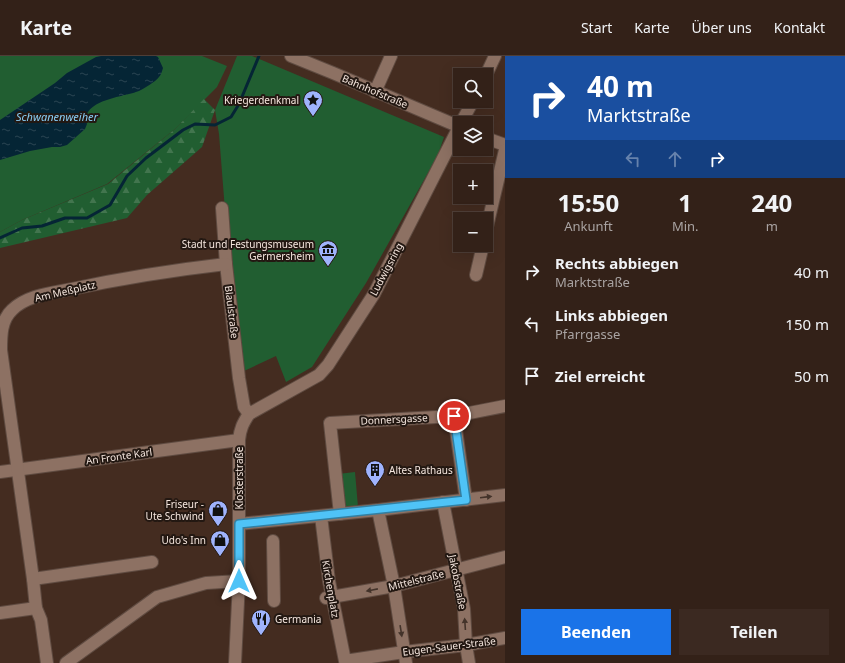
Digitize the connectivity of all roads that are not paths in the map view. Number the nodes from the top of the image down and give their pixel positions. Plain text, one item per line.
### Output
1 (291, 56) edge
2 (391, 56) edge
3 (495, 56) edge
4 (489, 68) edge
5 (375, 92) junction
6 (453, 123) edge
7 (453, 140) edge
8 (493, 141) edge
9 (505, 145) edge
10 (505, 150) edge
11 (222, 208) dead end
12 (490, 212) edge
13 (481, 252) edge
14 (226, 264) junction
15 (476, 275) dead end
16 (505, 406) edge
17 (248, 414) junction
18 (454, 416) junction
19 (239, 440) junction
20 (18, 470) junction
21 (0, 472) edge
22 (505, 495) edge
23 (466, 500) junction
24 (443, 502) junction
25 (378, 510) junction
26 (340, 514) junction
27 (321, 516) junction
28 (239, 524) junction
29 (273, 541) dead end
30 (505, 557) edge
31 (152, 562) dead end
32 (455, 570) junction
33 (33, 579) junction
34 (239, 581) junction
35 (394, 586) junction
36 (274, 597) dead end
37 (329, 598) junction
38 (36, 608) junction
39 (0, 613) edge
40 (505, 638) edge
41 (466, 645) junction
42 (332, 655) dead end
43 (344, 657) junction
44 (405, 657) edge
45 (47, 663) edge
46 (66, 663) edge
47 (235, 663) edge
48 (469, 663) edge

1 - 5 street, Bahnhofstraße
2 - 5 street
3 - 4 street
5 - 6 street, Bahnhofstraße
7 - 17 street, Ludwigsring
8 - 9 street
10 - 12 street
11 - 14 street, Blaulstraße
13 - 15 street
14 - 17 street, Blaulstraße
14 - 20 street, Am Meßplatz
16 - 18 street, Donnersgasse
17 - 19 street, Klosterstraße
18 - 23 street
18 - 26 street, Donnersgasse
19 - 20 street, An Fronte Karl
19 - 28 street, Klosterstraße
20 - 21 street, An Fronte Karl
20 - 33 street, Am Meßplatz
23 -> 22 street
23 - 24 street
24 - 25 street
24 - 32 street, Jakobstraße
25 - 26 street
25 - 35 street
26 - 27 street
27 - 28 street
27 - 37 street, Kirchenplatz
28 - 34 street, Klosterstraße
29 - 36 street
30 - 32 street, Mittelstraße
31 - 33 street
32 - 35 street, Mittelstraße
41 -> 32 street, Jakobstraße
33 - 38 street, Am Meßplatz
34 - 46 street
34 - 47 street, Klosterstraße
35 -> 37 street, Mittelstraße
35 -> 44 street
37 - 43 street, Kirchenplatz
38 - 39 street
38 - 45 street, Am Meßplatz
40 - 41 street, Eugen-Sauer-Straße
41 - 44 street, Eugen-Sauer-Straße
41 - 48 street, Jakobstraße
42 - 43 street, Eugen-Sauer-Straße
43 - 44 street, Eugen-Sauer-Straße

